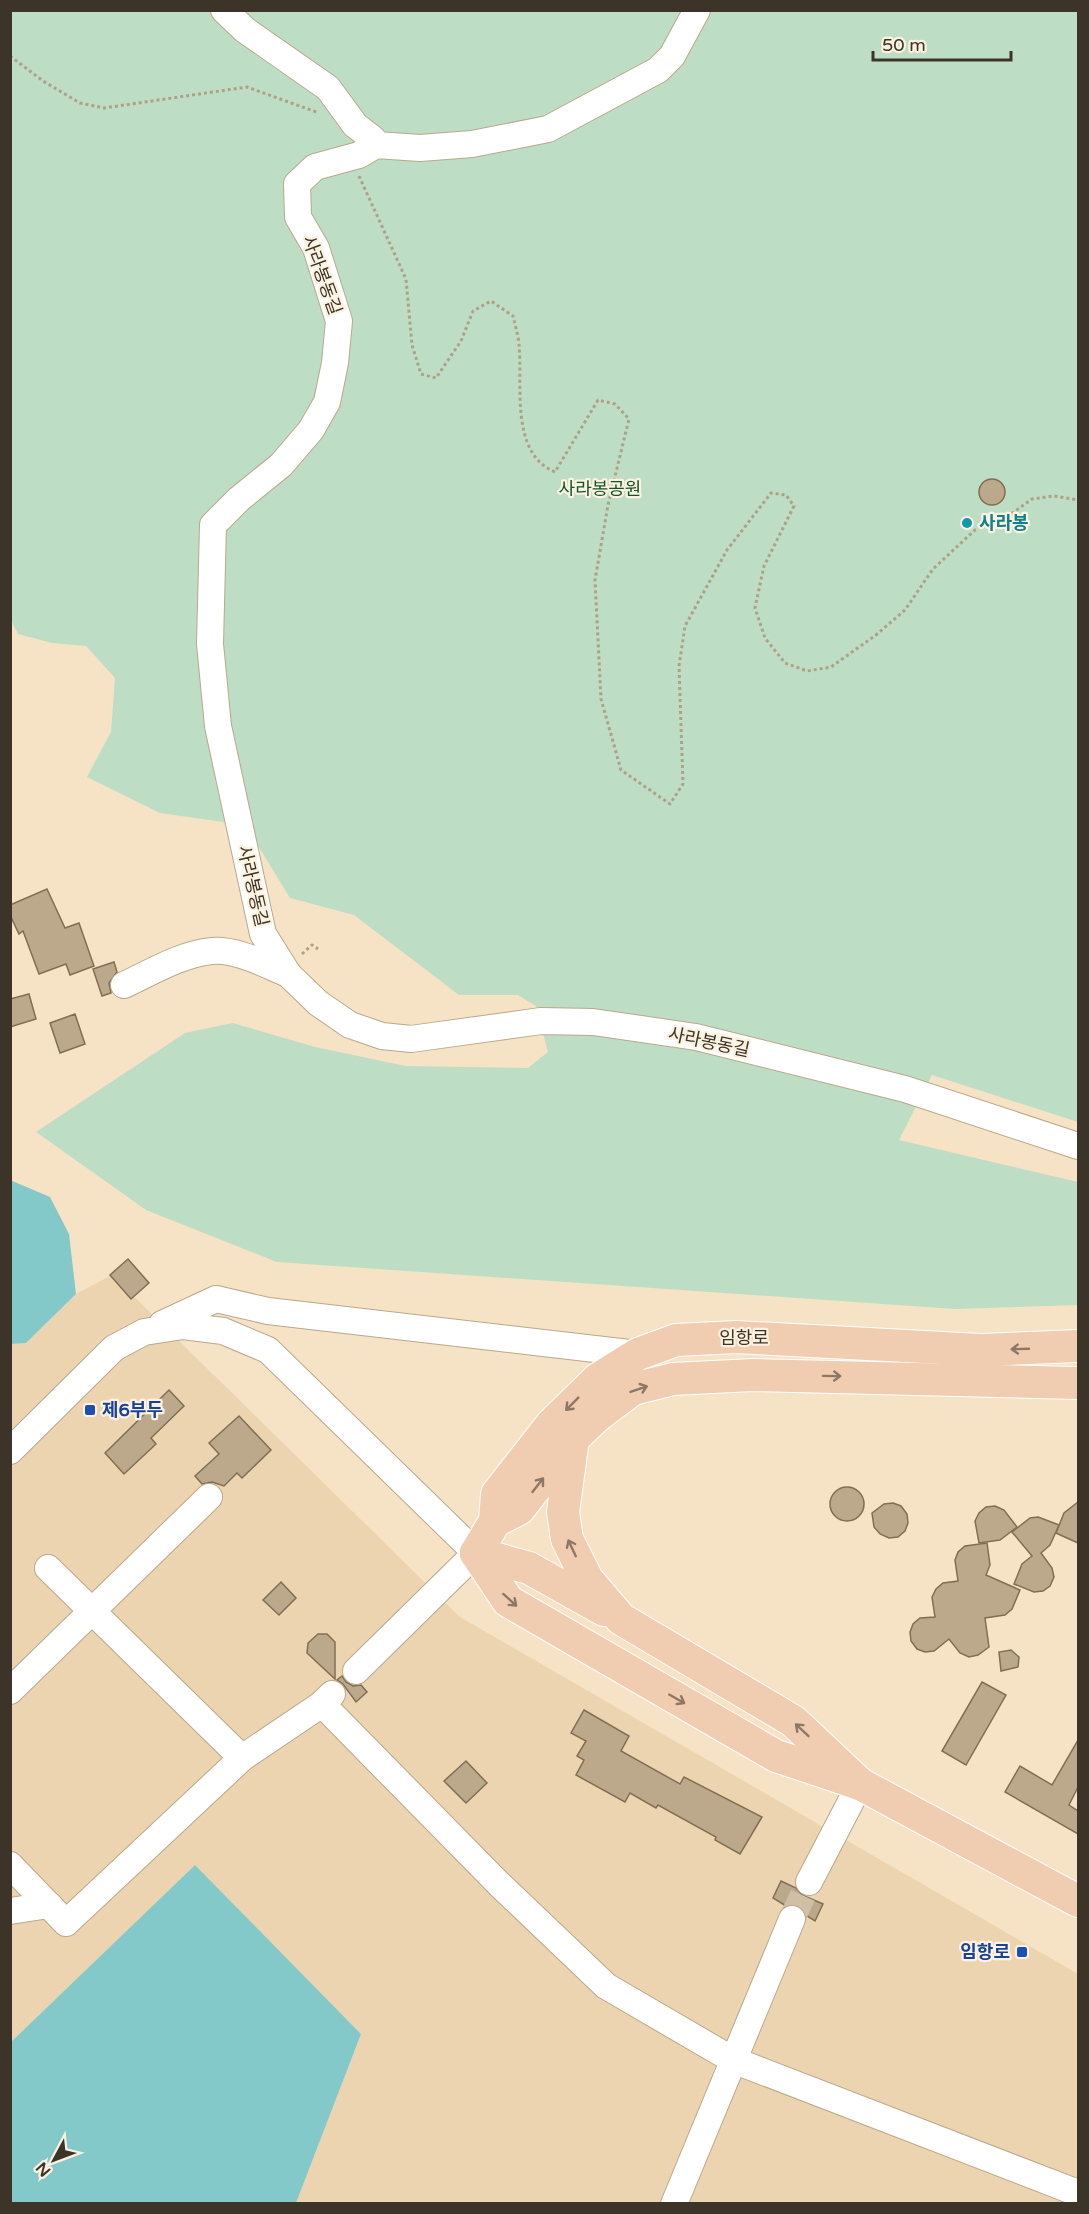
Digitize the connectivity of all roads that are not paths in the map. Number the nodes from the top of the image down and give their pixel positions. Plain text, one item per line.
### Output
1 (224, 10) edge
2 (697, 10) edge
3 (376, 145) junction
4 (288, 974) junction
5 (124, 985) dead end
6 (1078, 1146) edge
7 (144, 1332) junction
8 (1078, 1346) edge
9 (638, 1354) junction
10 (1078, 1383) edge
11 (573, 1439) junction
12 (10, 1450) edge
13 (209, 1497) dead end
14 (495, 1521) junction
15 (476, 1553) junction
16 (48, 1568) dead end
17 (92, 1611) junction
18 (621, 1619) junction
19 (356, 1671) dead end
20 (10, 1691) edge
21 (242, 1758) junction
22 (860, 1784) junction
23 (10, 1865) edge
24 (809, 1882) tunnel mouth
25 (1076, 1894) edge
26 (49, 1905) junction
27 (10, 1911) edge
28 (792, 1919) tunnel mouth
29 (733, 2060) junction
30 (1078, 2193) edge
31 (674, 2204) edge

1 - 3 street
2 - 3 street, 사라봉동길
3 - 4 street, 사라봉동길
4 - 5 street
4 - 6 street, 사라봉동길
7 - 9 street
7 - 12 street
7 - 15 street
8 -> 9 main road, 임항로
9 -> 14 main road, 임항로
11 -> 10 main road, 임항로
14 -> 11 main road, 임항로
18 -> 11 main road
13 - 17 street
14 - 15 main road, 임항로
15 - 18 main road
15 - 19 street
15 -> 22 main road
16 - 17 street
17 - 20 street
17 - 21 street
22 -> 18 main road
21 - 26 street
21 - 29 street
22 - 24 street
22 - 25 main road
23 - 26 street
26 - 27 street
28 - 29 street
29 - 30 street
29 - 31 street

